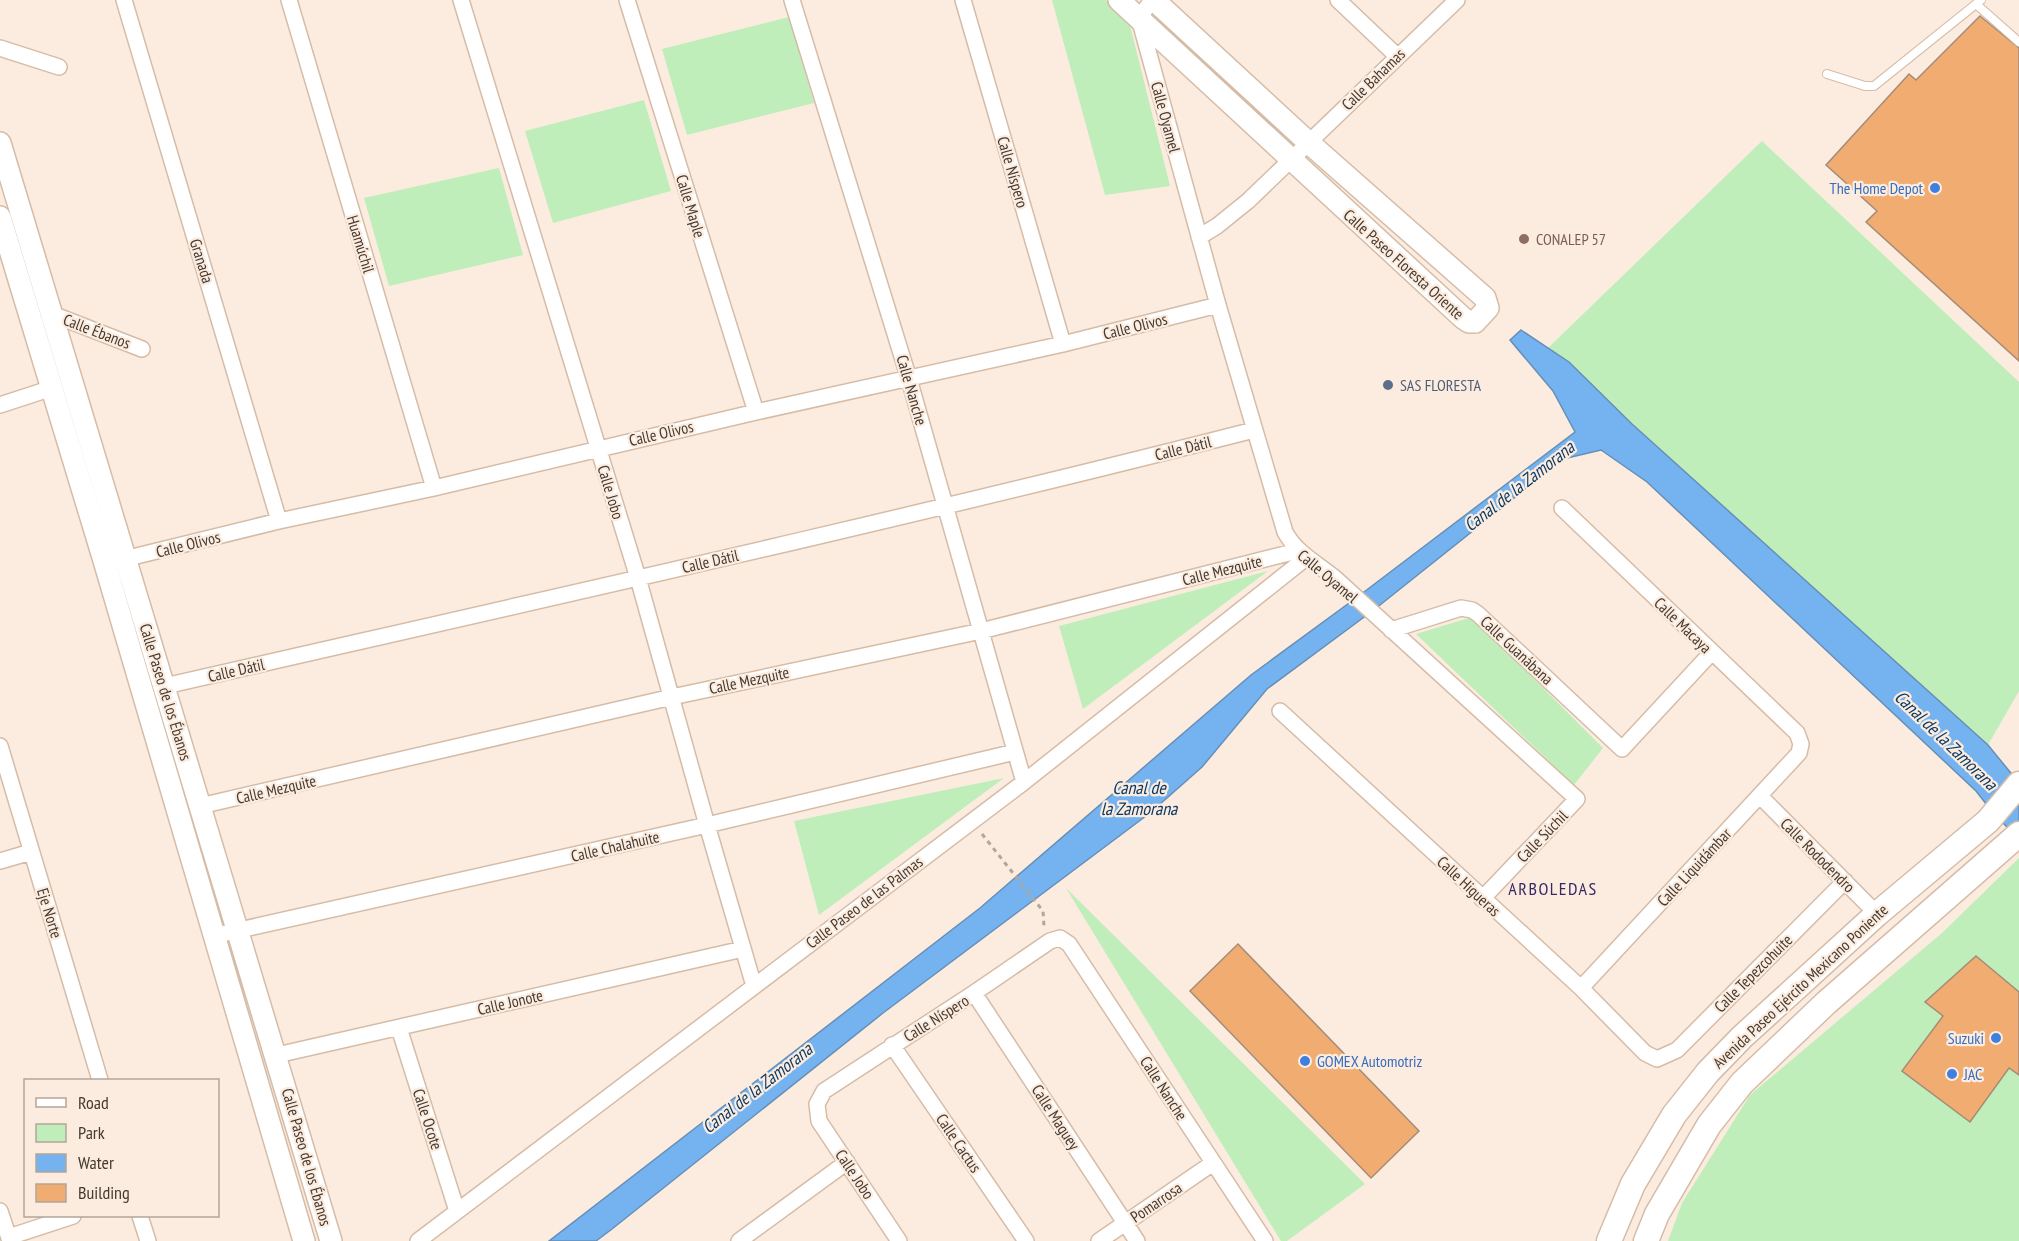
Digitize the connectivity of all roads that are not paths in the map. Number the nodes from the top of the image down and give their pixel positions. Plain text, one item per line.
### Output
1 (124, 0) edge
2 (289, 0) edge
3 (461, 0) edge
4 (627, 0) edge
5 (792, 0) edge
6 (963, 0) edge
7 (1119, 0) edge
8 (1153, 0) edge
9 (1338, 0) edge
10 (1456, 0) edge
11 (1978, 2) edge
12 (1138, 18) junction
13 (2019, 42) edge
14 (0, 48) edge
15 (1397, 56) junction
16 (59, 67) dead end
17 (1827, 74) dead end
18 (0, 142) edge
19 (1308, 142) junction
20 (1290, 159) junction
21 (0, 217) edge
22 (1199, 237) junction
23 (42, 280) junction
24 (21, 285) junction
25 (1218, 305) junction
26 (52, 314) junction
27 (1063, 344) junction
28 (142, 349) dead end
29 (909, 379) junction
30 (52, 388) junction
31 (0, 405) edge
32 (756, 412) junction
33 (1254, 430) junction
34 (598, 448) junction
35 (434, 488) junction
36 (945, 505) junction
37 (1562, 508) dead end
38 (279, 521) junction
39 (1302, 554) junction
40 (126, 559) junction
41 (105, 564) junction
42 (638, 578) junction
43 (1391, 630) junction
44 (981, 631) junction
45 (1712, 652) junction
46 (165, 686) junction
47 (672, 697) junction
48 (1280, 711) dead end
49 (1801, 744) joint
50 (0, 746) edge
51 (1015, 752) junction
52 (1024, 782) junction
53 (2019, 784) edge
54 (1760, 796) junction
55 (1577, 799) joint
56 (200, 806) junction
57 (706, 825) junction
58 (2016, 836) edge
59 (31, 852) junction
60 (0, 861) edge
61 (1845, 881) junction
62 (1482, 898) junction
63 (1877, 914) junction
64 (238, 930) junction
65 (213, 936) junction
66 (1055, 940) joint
67 (743, 949) junction
68 (754, 986) junction
69 (1581, 988) junction
70 (974, 993) junction
71 (399, 1028) junction
72 (892, 1045) junction
73 (277, 1055) junction
74 (1657, 1059) joint
75 (100, 1079) edge
76 (817, 1104) joint
77 (847, 1162) junction
78 (1213, 1163) junction
79 (0, 1211) edge
80 (457, 1211) junction
81 (68, 1217) edge
82 (141, 1217) edge
83 (1125, 1223) junction
84 (755, 1236) edge
85 (9, 1239) edge
86 (148, 1241) edge
87 (304, 1241) edge
88 (332, 1241) edge
89 (418, 1241) edge
90 (739, 1241) edge
91 (899, 1241) edge
92 (1026, 1241) edge
93 (1099, 1241) edge
94 (1137, 1241) edge
95 (1265, 1241) edge
96 (1609, 1241) edge
97 (1646, 1241) edge

1 - 38 street, Granada
2 - 35 street, Huamúchil
3 - 34 street, Calle Jobo
4 - 32 street, Calle Maple
5 - 29 street, Calle Nanche
6 - 27 street, Calle Níspero
7 - 12 main road, Calle Paseo Floresta Oriente
8 - 12 street
8 - 19 main road, Calle Paseo Floresta Oriente
9 - 15 street
10 - 15 street, Calle Bahamas
11 - 13 lane
11 - 17 lane
12 - 20 main road, Calle Paseo Floresta Oriente
12 - 22 street, Calle Oyamel
14 - 16 street
15 - 19 street, Calle Bahamas
18 - 23 main road, Calle Paseo de los Ébanos
19 - 20 street, Calle Bahamas
19 - 20 main road, Calle Paseo Floresta Oriente
20 - 22 street
21 - 24 main road, Calle Paseo de los Ébanos
22 - 25 street, Calle Oyamel
23 - 24 main road
23 - 26 main road, Calle Paseo de los Ébanos
24 - 30 main road, Calle Paseo de los Ébanos
25 - 27 street, Calle Olivos
25 - 33 street, Calle Oyamel
26 - 28 street, Calle Ébanos
26 - 40 main road, Calle Paseo de los Ébanos
27 - 29 street, Calle Olivos
29 - 32 street, Calle Olivos
29 - 36 street, Calle Nanche
30 - 31 street
30 - 41 main road, Calle Paseo de los Ébanos
32 - 34 street, Calle Olivos
33 - 36 street, Calle Dátil
33 - 39 street, Calle Oyamel
34 - 35 street, Calle Olivos
34 - 42 street, Calle Jobo
35 - 38 street, Calle Olivos
36 - 42 street, Calle Dátil
36 - 44 street, Calle Nanche
37 - 45 street, Calle Macaya
38 - 40 street, Calle Olivos
39 - 43 street, Calle Oyamel
39 - 44 street, Calle Mezquite
39 - 52 street, Calle Paseo de las Palmas
40 - 41 street, Calle Olivos
40 - 46 main road, Calle Paseo de los Ébanos
41 - 65 main road, Calle Paseo de los Ébanos
42 - 46 street, Calle Dátil
42 - 47 street, Calle Jobo
43 - 45 street, Calle Guanábana
43 - 55 street, Calle Oyamel
44 - 47 street, Calle Mezquite
44 - 51 street, Calle Nanche
45 - 49 street, Calle Macaya
46 - 56 main road, Calle Paseo de los Ébanos
47 - 56 street, Calle Mezquite
47 - 57 street, Calle Jobo
48 - 62 street, Calle Higueras
49 - 54 street, Calle Liquidámbar
50 - 59 street, Eje Norte
51 - 52 street, Calle Nanche
51 - 57 street, Calle Chalahuite
52 - 68 street, Calle Paseo de las Palmas
53 - 63 main road, Avenida Paseo Ejército Mexicano Poniente
54 - 61 street, Calle Rododendro
54 - 69 street, Calle Liquidámbar
55 - 62 street, Calle Súchil
56 - 64 main road, Calle Paseo de los Ébanos
57 - 64 street, Calle Chalahuite
57 - 67 street, Calle Jobo
58 - 97 main road, Avenida Paseo Ejército Mexicano Poniente
59 - 60 street
59 - 75 street, Eje Norte
61 - 63 street, Calle Rododendro
61 - 74 street, Calle Tepezcohuite
62 - 69 street, Calle Higueras
63 - 96 main road, Avenida Paseo Ejército Mexicano Poniente
64 - 65 street, Calle Chalahuite
64 - 73 main road, Calle Paseo de los Ébanos
65 - 87 main road, Calle Paseo de los Ébanos
66 - 70 street, Calle Níspero
66 - 78 street, Calle Nanche
67 - 68 street, Calle Jobo
67 - 71 street, Calle Jonote
68 - 80 street, Calle Paseo de las Palmas
69 - 74 street, Calle Higueras
70 - 72 street, Calle Níspero
70 - 83 street, Calle Maguey
71 - 73 street, Calle Jonote
71 - 80 street, Calle Ocote
72 - 76 street, Calle Níspero
72 - 92 street, Calle Cactus
73 - 88 main road, Calle Paseo de los Ébanos
76 - 77 street, Calle Jobo
77 - 84 street
77 - 91 street, Calle Jobo
78 - 83 street, Pomarrosa
78 - 95 street, Calle Nanche
79 - 85 street
80 - 89 street, Calle Paseo de las Palmas
81 - 85 street
82 - 86 street
83 - 93 street, Pomarrosa
83 - 94 street, Calle Maguey
84 - 90 street

